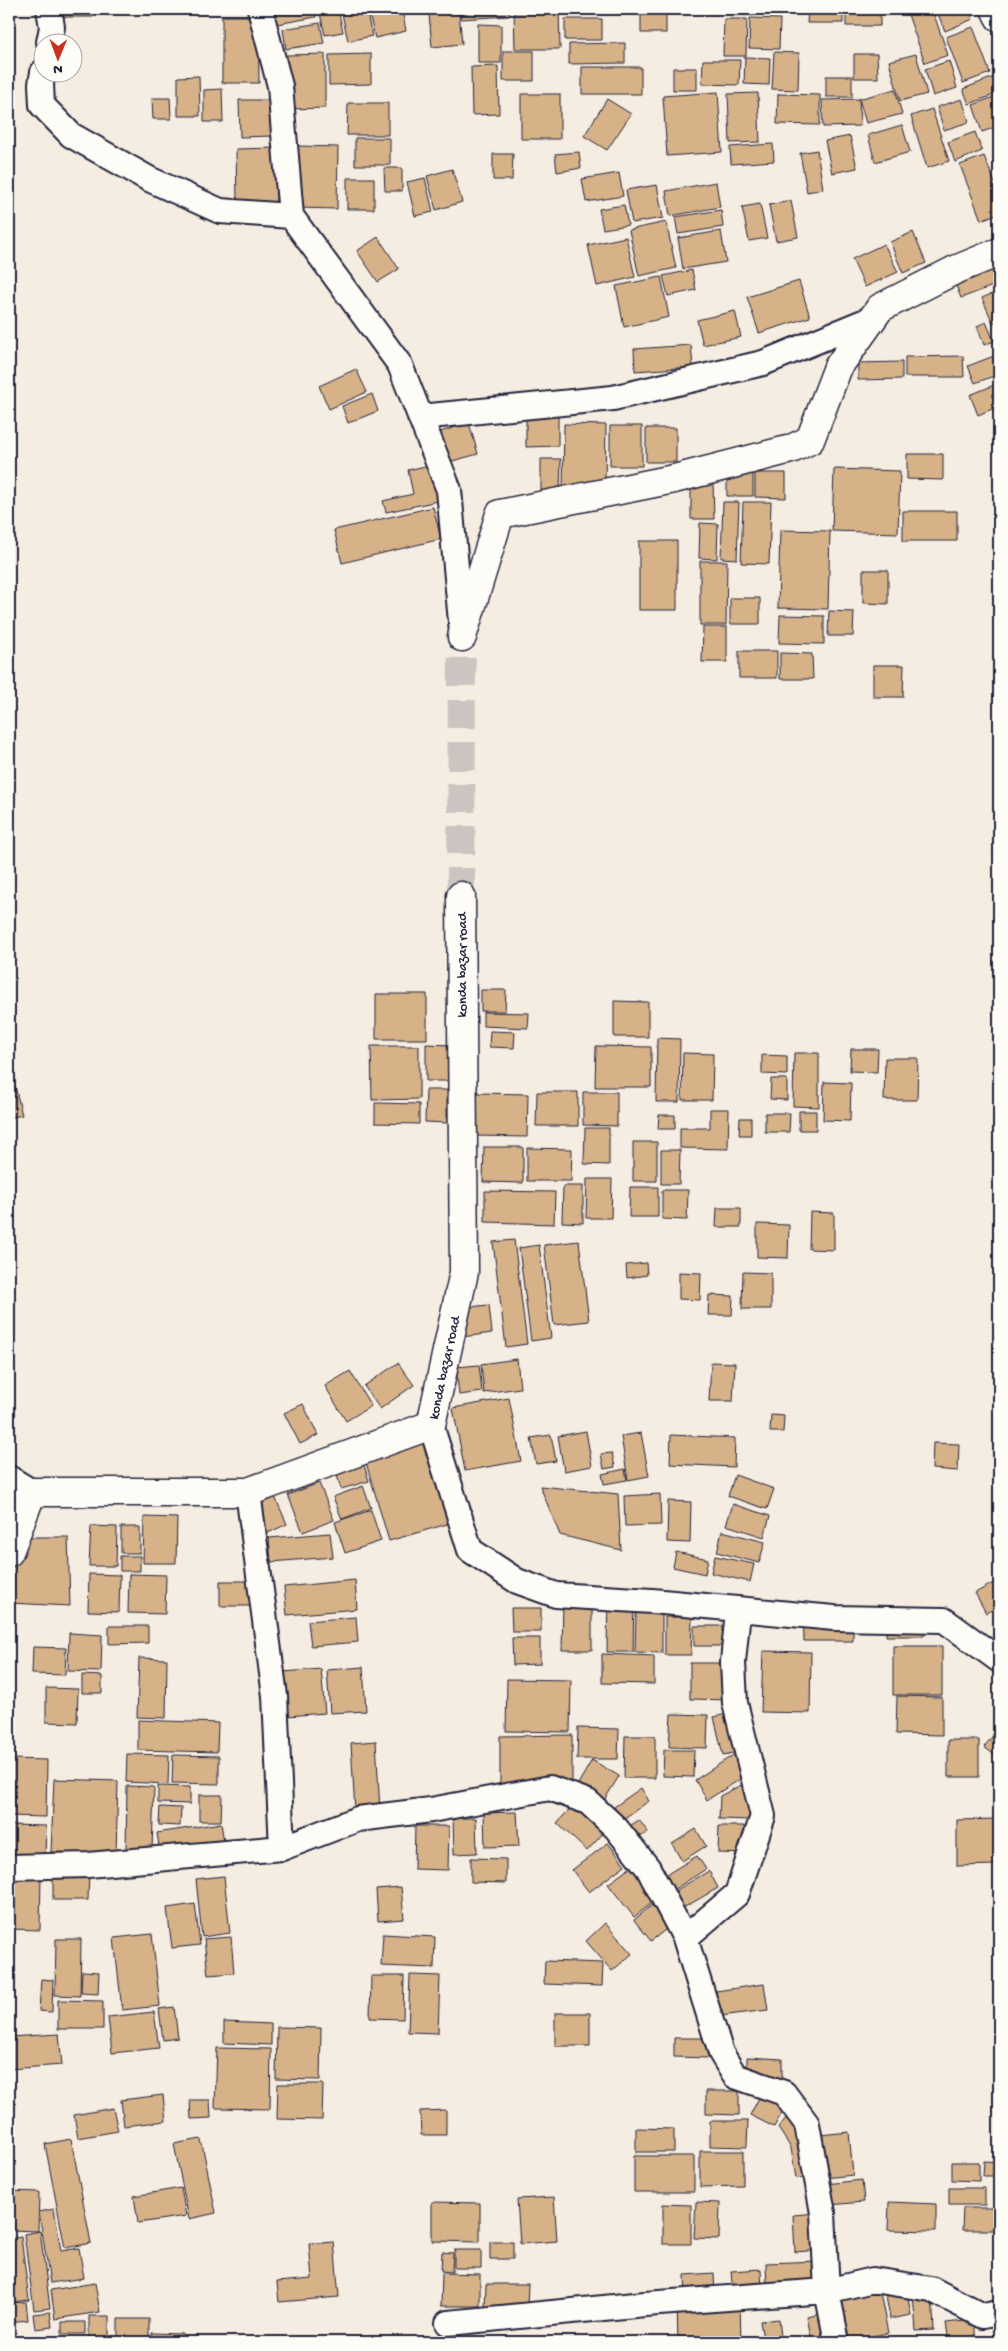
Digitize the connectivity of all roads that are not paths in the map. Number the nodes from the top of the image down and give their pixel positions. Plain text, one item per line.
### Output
1 (49, 9) edge
2 (260, 9) edge
3 (996, 9) edge
4 (999, 16) edge
5 (51, 32) edge
6 (41, 82) edge
7 (291, 216) junction
8 (999, 252) edge
9 (873, 318) junction
10 (420, 417) junction
11 (462, 637) joint
12 (461, 896) tunnel mouth
13 (431, 1425) junction
14 (20, 1485) edge
15 (248, 1492) junction
16 (9, 1552) edge
17 (738, 1611) junction
18 (999, 1660) edge
19 (282, 1848) junction
20 (9, 1867) edge
21 (685, 1938) junction
22 (827, 2291) junction
23 (999, 2313) edge
24 (448, 2323) dead end
25 (837, 2342) edge

1 - 5 street
2 - 7 street
3 - 4 street
6 - 7 street
7 - 10 street
8 - 9 street
9 - 10 street
9 - 11 street
10 - 11 street
12 - 13 street, konda bazar road
13 - 15 street, konda bazar road
13 - 17 street
14 - 15 street, konda bazar road
14 - 16 street, konda bazar road
15 - 19 street
17 - 18 street
17 - 21 street
19 - 20 street
19 - 21 street
21 - 22 street
22 - 23 street
22 - 24 street
22 - 25 street

